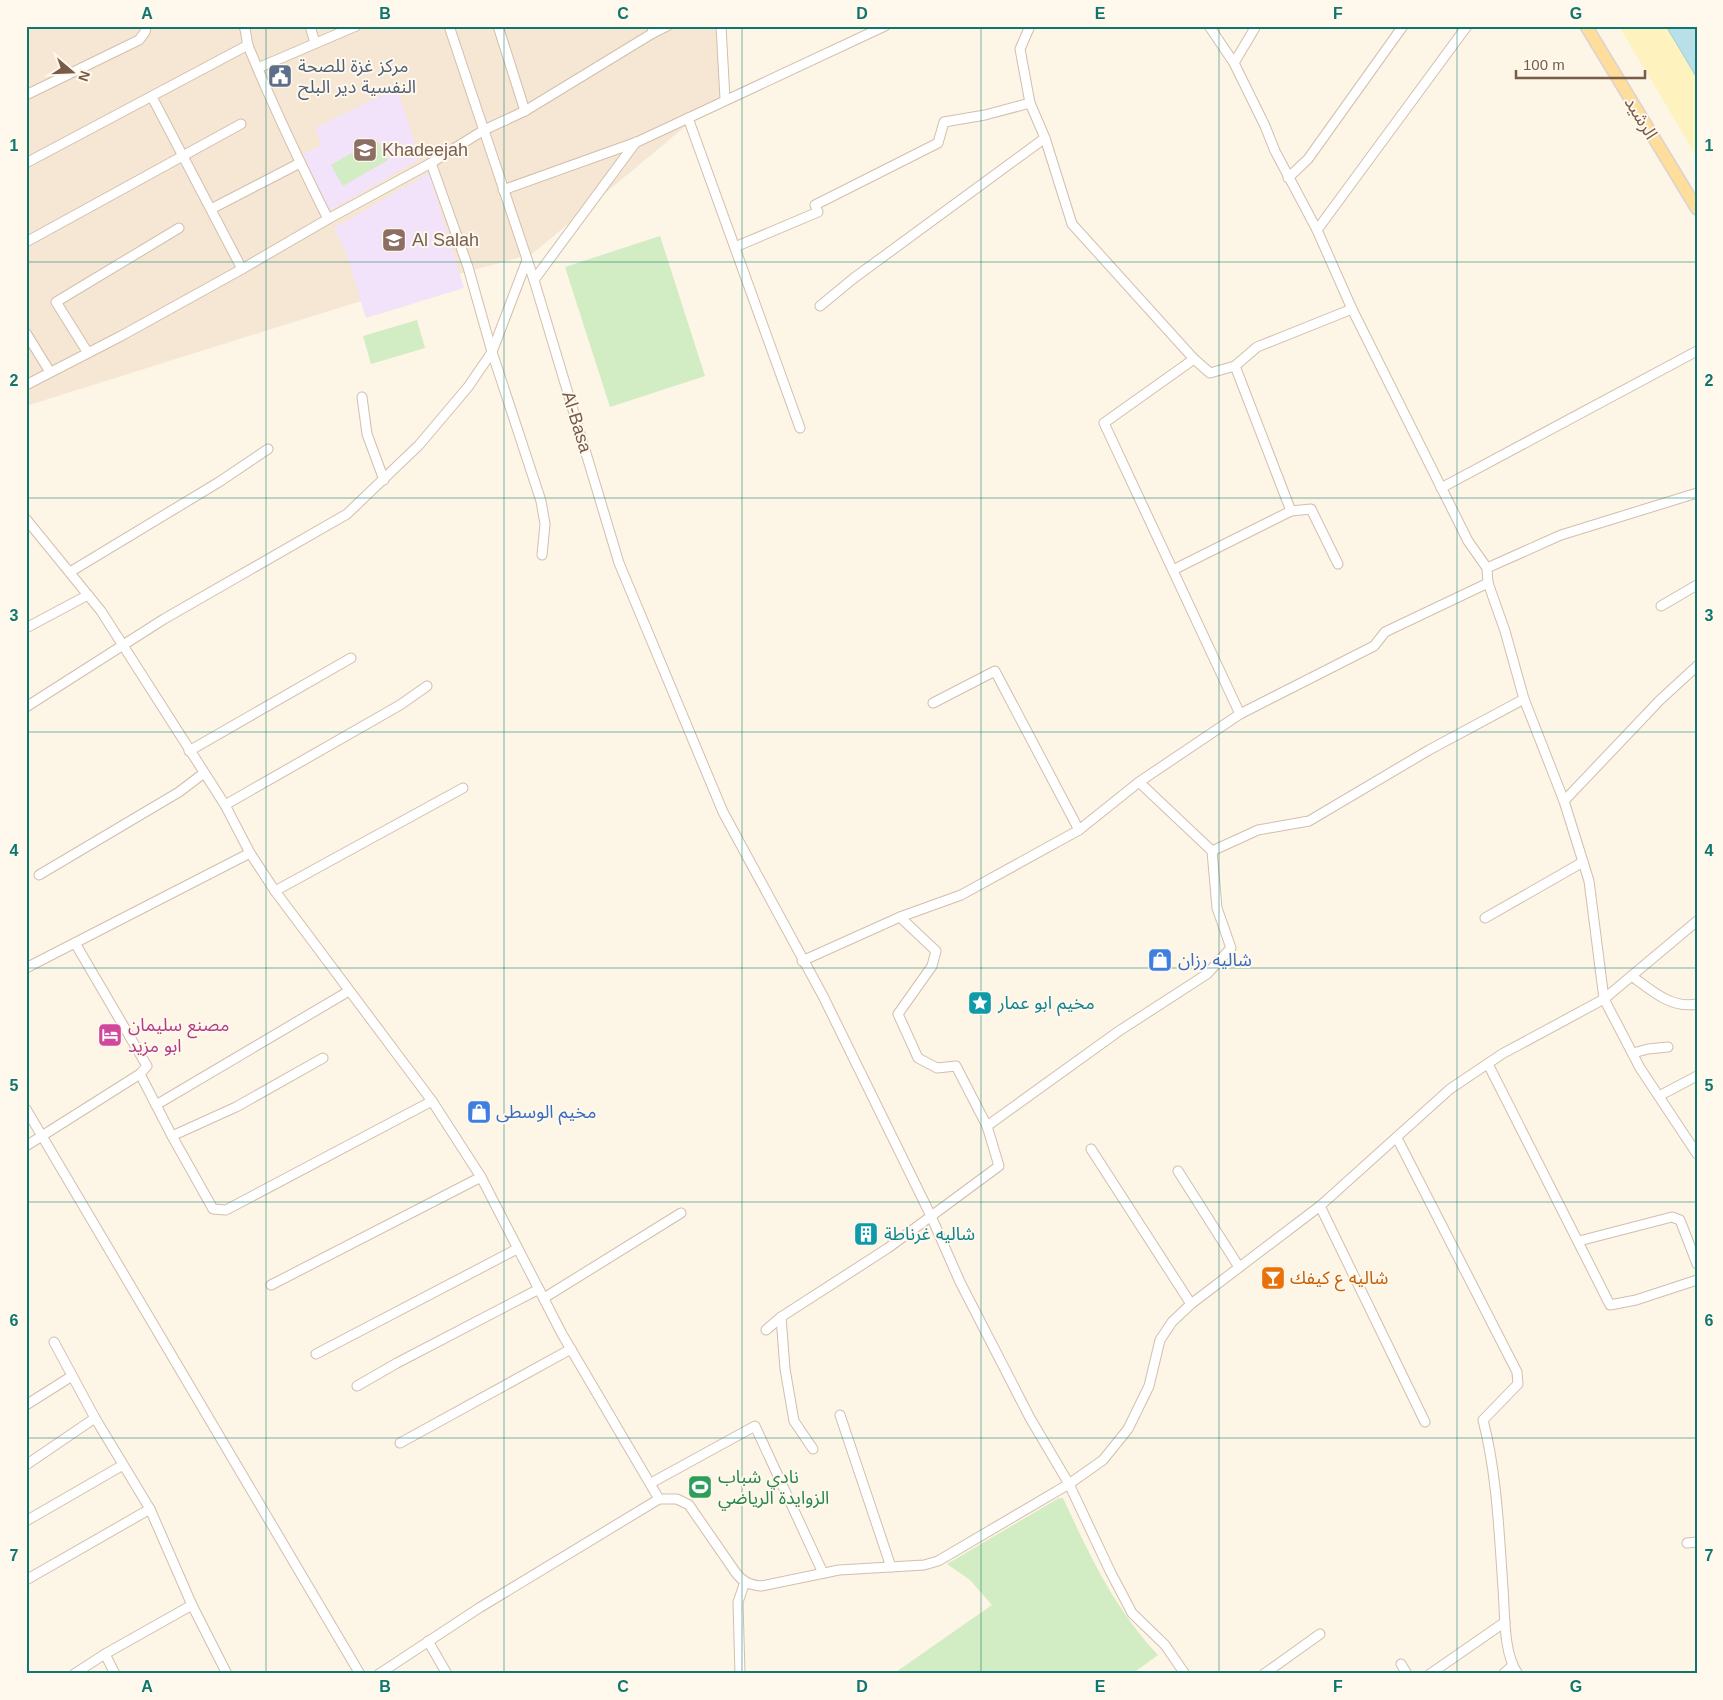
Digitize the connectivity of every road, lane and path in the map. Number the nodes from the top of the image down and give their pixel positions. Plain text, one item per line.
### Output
1 (146, 26) edge
2 (244, 26) edge
3 (310, 26) edge
4 (356, 26) edge
5 (449, 26) edge
6 (499, 26) edge
7 (668, 26) edge
8 (720, 26) edge
9 (885, 26) edge
10 (1030, 26) edge
11 (1209, 26) edge
12 (1256, 26) edge
13 (1403, 26) edge
14 (1467, 26) edge
15 (1586, 26) edge
16 (652, 30) edge
17 (316, 43) junction
18 (248, 45) junction
19 (1234, 63) junction
20 (258, 68) junction
21 (26, 95) edge
22 (152, 97) junction
23 (725, 99) junction
24 (1030, 104) junction
25 (525, 111) junction
26 (688, 118) junction
27 (241, 124) dead end
28 (484, 130) junction
29 (1045, 138) junction
30 (636, 142) junction
31 (182, 155) junction
32 (26, 163) edge
33 (300, 163) junction
34 (431, 163) junction
35 (1288, 178) junction
36 (503, 190) junction
37 (211, 209) junction
38 (1697, 209) edge
39 (328, 219) junction
40 (179, 228) dead end
41 (1317, 230) junction
42 (26, 242) edge
43 (735, 247) junction
44 (527, 260) junction
45 (242, 269) junction
46 (534, 280) junction
47 (820, 306) dead end
48 (1352, 309) junction
49 (26, 334) edge
50 (492, 352) junction
51 (1697, 352) edge
52 (88, 353) junction
53 (1194, 359) junction
54 (1234, 366) junction
55 (50, 372) junction
56 (26, 385) edge
57 (362, 397) dead end
58 (800, 428) dead end
59 (268, 449) dead end
60 (384, 480) junction
61 (1441, 488) junction
62 (1697, 492) edge
63 (1291, 510) junction
64 (28, 524) edge
65 (542, 555) dead end
66 (1338, 564) dead end
67 (1487, 568) junction
68 (1173, 570) junction
69 (70, 572) junction
70 (1488, 583) junction
71 (1697, 585) edge
72 (88, 595) junction
73 (1661, 606) dead end
74 (26, 628) edge
75 (124, 646) junction
76 (351, 658) dead end
77 (1697, 666) edge
78 (427, 686) dead end
79 (1524, 699) junction
80 (933, 703) dead end
81 (26, 707) edge
82 (1240, 714) junction
83 (190, 751) junction
84 (204, 773) junction
85 (1139, 782) junction
86 (463, 788) dead end
87 (1564, 801) junction
88 (224, 805) junction
89 (1079, 830) junction
90 (1212, 851) junction
91 (250, 853) junction
92 (1583, 862) junction
93 (38, 875) dead end
94 (275, 891) junction
95 (900, 917) junction
96 (1485, 918) dead end
97 (1697, 921) edge
98 (75, 943) junction
99 (802, 961) junction
100 (26, 968) edge
101 (1633, 977) junction
102 (349, 991) junction
103 (1604, 999) junction
104 (1697, 1004) edge
105 (1668, 1047) dead end
106 (1633, 1053) junction
107 (323, 1058) dead end
108 (1488, 1064) junction
109 (140, 1074) junction
110 (1697, 1076) edge
111 (1659, 1096) junction
112 (432, 1100) junction
113 (156, 1105) junction
114 (26, 1108) edge
115 (987, 1126) junction
116 (172, 1136) junction
117 (42, 1137) junction
118 (1397, 1138) junction
119 (26, 1146) edge
120 (1091, 1149) dead end
121 (1697, 1154) edge
122 (1178, 1171) dead end
123 (481, 1177) junction
124 (1320, 1206) junction
125 (681, 1213) dead end
126 (931, 1216) junction
127 (1579, 1241) junction
128 (517, 1249) junction
129 (1697, 1264) edge
130 (1239, 1267) junction
131 (1697, 1280) edge
132 (270, 1285) dead end
133 (539, 1288) junction
134 (544, 1298) junction
135 (1190, 1304) junction
136 (781, 1317) junction
137 (766, 1330) dead end
138 (54, 1342) dead end
139 (571, 1349) junction
140 (316, 1354) dead end
141 (72, 1376) junction
142 (357, 1386) dead end
143 (26, 1405) edge
144 (840, 1414) dead end
145 (95, 1418) junction
146 (1425, 1422) dead end
147 (400, 1443) dead end
148 (813, 1449) dead end
149 (26, 1465) edge
150 (123, 1465) junction
151 (651, 1483) junction
152 (1068, 1484) junction
153 (659, 1499) junction
154 (150, 1509) junction
155 (26, 1521) edge
156 (890, 1567) junction
157 (823, 1572) junction
158 (26, 1580) edge
159 (745, 1582) junction
160 (192, 1605) junction
161 (1505, 1622) junction
162 (1320, 1634) dead end
163 (428, 1642) junction
164 (105, 1654) junction
165 (1400, 1664) dead end
166 (1515, 1670) edge
167 (74, 1674) edge
168 (115, 1674) edge
169 (227, 1674) edge
170 (360, 1674) edge
171 (379, 1674) edge
172 (447, 1674) edge
173 (740, 1674) edge
174 (1185, 1674) edge
175 (1264, 1674) edge
176 (1407, 1674) edge
177 (1430, 1674) edge
178 (1503, 1674) edge

1 - 21 street
2 - 18 street
3 - 17 street
4 - 17 street
5 - 28 street, Al-Basa
6 - 25 street
7 - 16 street
8 - 23 street
9 - 23 street
10 - 24 street
11 - 19 street
12 - 19 street
13 - 35 street
14 - 41 street
15 - 38 main road, الرشيد
16 - 25 street
17 - 20 street
18 - 20 street
18 - 22 street
19 - 35 street
20 - 33 street
22 - 31 street
22 - 32 street
23 - 26 street
24 - 29 street
24 - 43 street
25 - 28 street
26 - 30 street
26 - 43 street
27 - 31 street
28 - 34 street
28 - 36 street, Al-Basa
29 - 47 street
29 - 53 street
30 - 36 street
30 - 46 street
31 - 37 street
31 - 42 street
33 - 37 street
33 - 39 street
34 - 39 street
34 - 50 street
35 - 41 street
36 - 44 street, Al-Basa
37 - 45 street
39 - 45 street
40 - 52 street
41 - 48 street
43 - 58 street
44 - 46 street, Al-Basa
44 - 50 street
45 - 52 street
46 - 99 street, Al-Basa
48 - 54 street
48 - 61 street
49 - 55 street
50 - 60 street
50 - 65 street
51 - 61 street
52 - 55 street
53 - 54 street
53 - 68 street
54 - 63 street
55 - 56 street
57 - 60 street
59 - 69 street
60 - 75 street
61 - 67 street
62 - 67 street
63 - 66 street
63 - 68 street
64 - 69 street
67 - 70 street
68 - 82 street
69 - 72 street
70 - 79 street
70 - 82 street
71 - 73 street
72 - 74 street
72 - 75 street
75 - 81 street
75 - 83 street
76 - 83 street
77 - 87 street
78 - 88 street
79 - 87 street
79 - 90 street
80 - 89 street
82 - 85 street
83 - 84 street
84 - 88 street
84 - 93 street
85 - 89 street
85 - 90 street
86 - 94 street
87 - 92 street
88 - 91 street
89 - 95 street
90 - 115 street
91 - 94 street
91 - 98 street
92 - 96 street
92 - 103 street
94 - 102 street
95 - 99 street
95 - 115 street
97 - 101 street
98 - 100 street
98 - 109 street
99 - 126 street, Al-Basa
101 - 103 street
101 - 104 street
102 - 112 street
102 - 113 street
103 - 106 street
103 - 108 street
105 - 106 street
106 - 111 street
107 - 116 street
108 - 118 street
108 - 127 street
109 - 113 street
109 - 117 street
110 - 111 street
111 - 121 street
112 - 116 street
112 - 123 street
113 - 116 street
114 - 117 street
115 - 126 street
117 - 119 street
117 - 170 street
118 - 124 street
118 - 161 street
120 - 135 street
122 - 130 street
123 - 128 street
123 - 132 street
124 - 130 street
124 - 146 street
125 - 134 street
126 - 136 street
126 - 152 street, Al-Basa
127 - 129 street
127 - 131 street
128 - 133 street
128 - 140 street
130 - 135 street
133 - 134 street
133 - 142 street
134 - 139 street
135 - 152 street
136 - 137 street
136 - 148 street
138 - 141 street
139 - 147 street
139 - 151 street
141 - 143 street
141 - 145 street
144 - 156 street
145 - 149 street
145 - 150 street
150 - 154 street
150 - 155 street
151 - 153 street
151 - 157 street
152 - 156 street
152 - 174 street, Al-Basa
153 - 159 street
153 - 163 street
154 - 158 street
154 - 160 street
156 - 157 street
157 - 159 street
159 - 173 street
160 - 164 street
160 - 169 street
161 - 166 street
161 - 177 street
162 - 175 street
163 - 171 street
163 - 172 street
164 - 167 street
164 - 168 street
165 - 176 street
166 - 178 street

